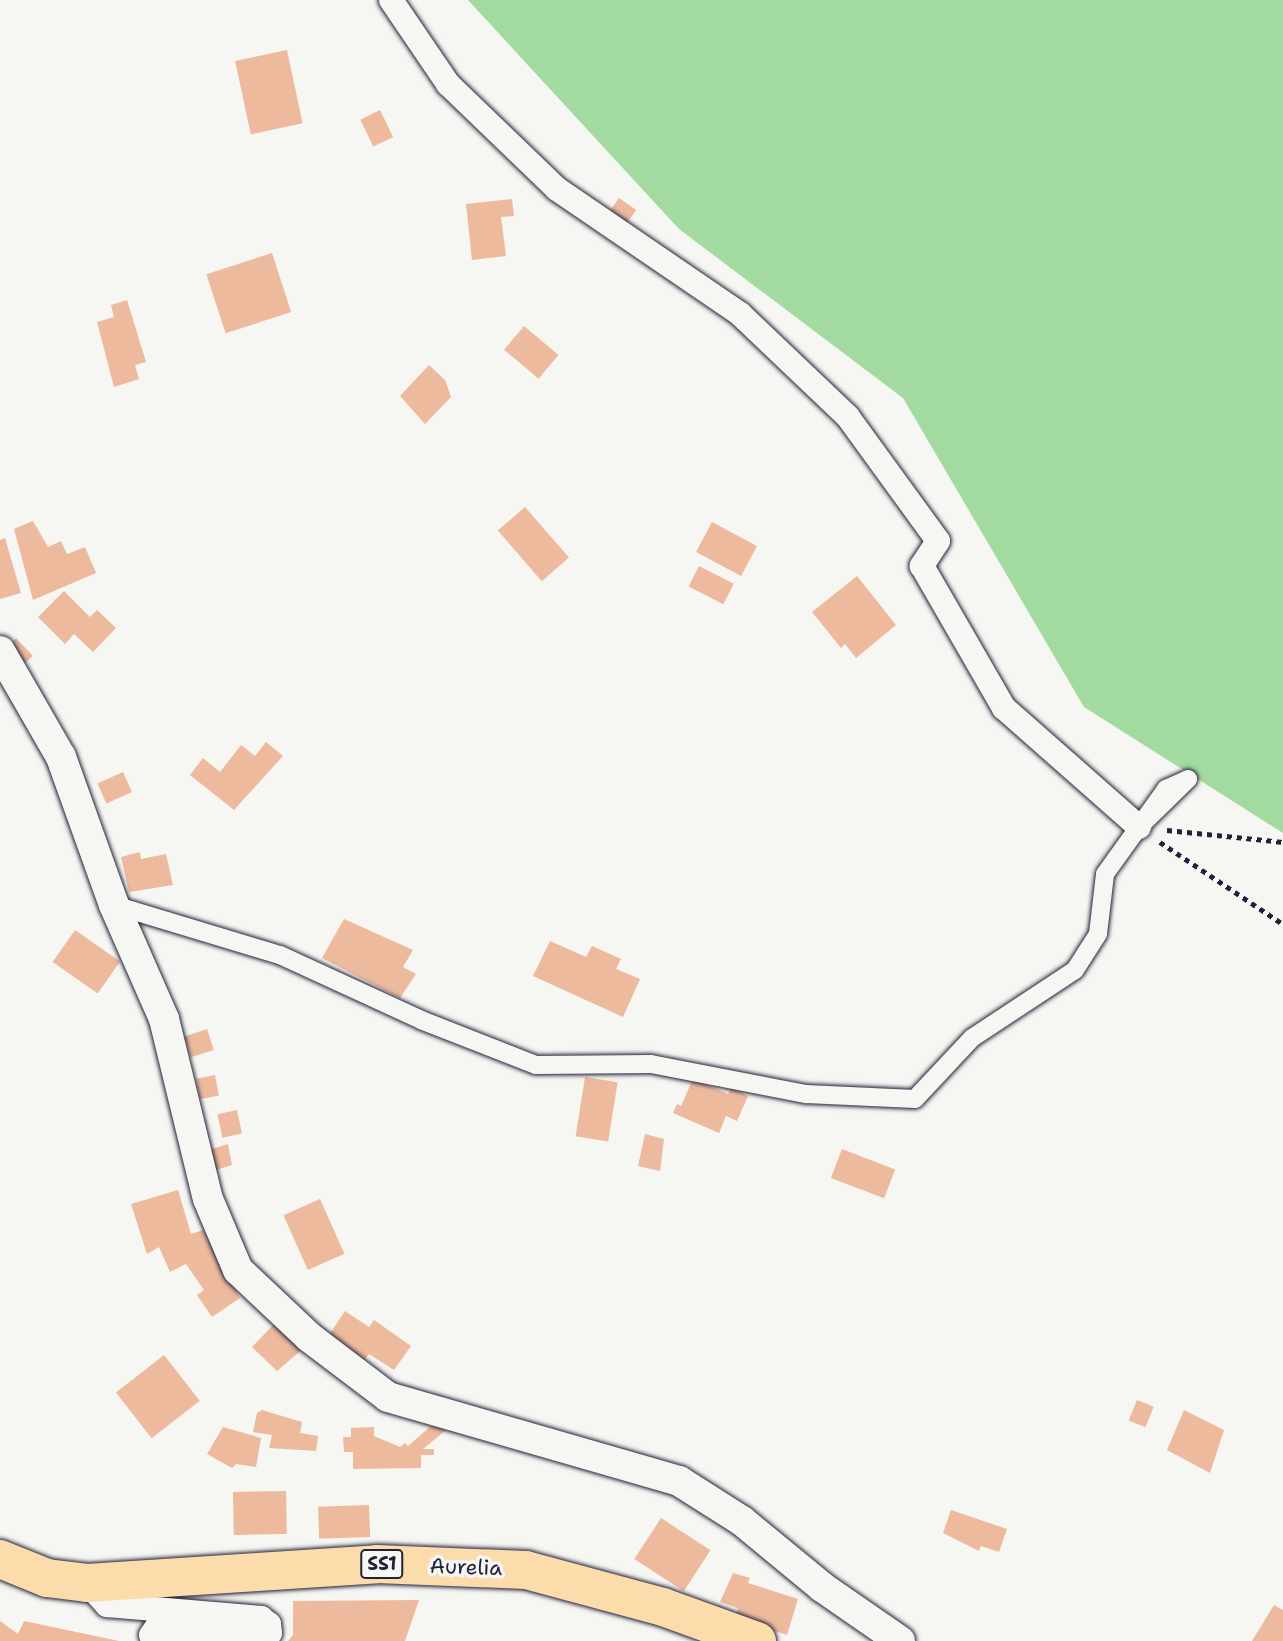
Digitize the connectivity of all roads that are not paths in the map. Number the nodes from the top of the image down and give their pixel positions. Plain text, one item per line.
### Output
1 (391, 0) edge
2 (0, 651) edge
3 (1139, 827) joint
4 (114, 905) junction
5 (0, 1559) edge
6 (87, 1583) junction
7 (157, 1641) edge
8 (258, 1641) edge
9 (757, 1641) edge
10 (900, 1641) edge

1 - 3 street
2 - 4 street
3 - 4 street
4 - 10 street
5 - 6 main road, Aurelia / SS1
6 - 8 street
6 - 9 main road, Aurelia / SS1
7 - 8 street

